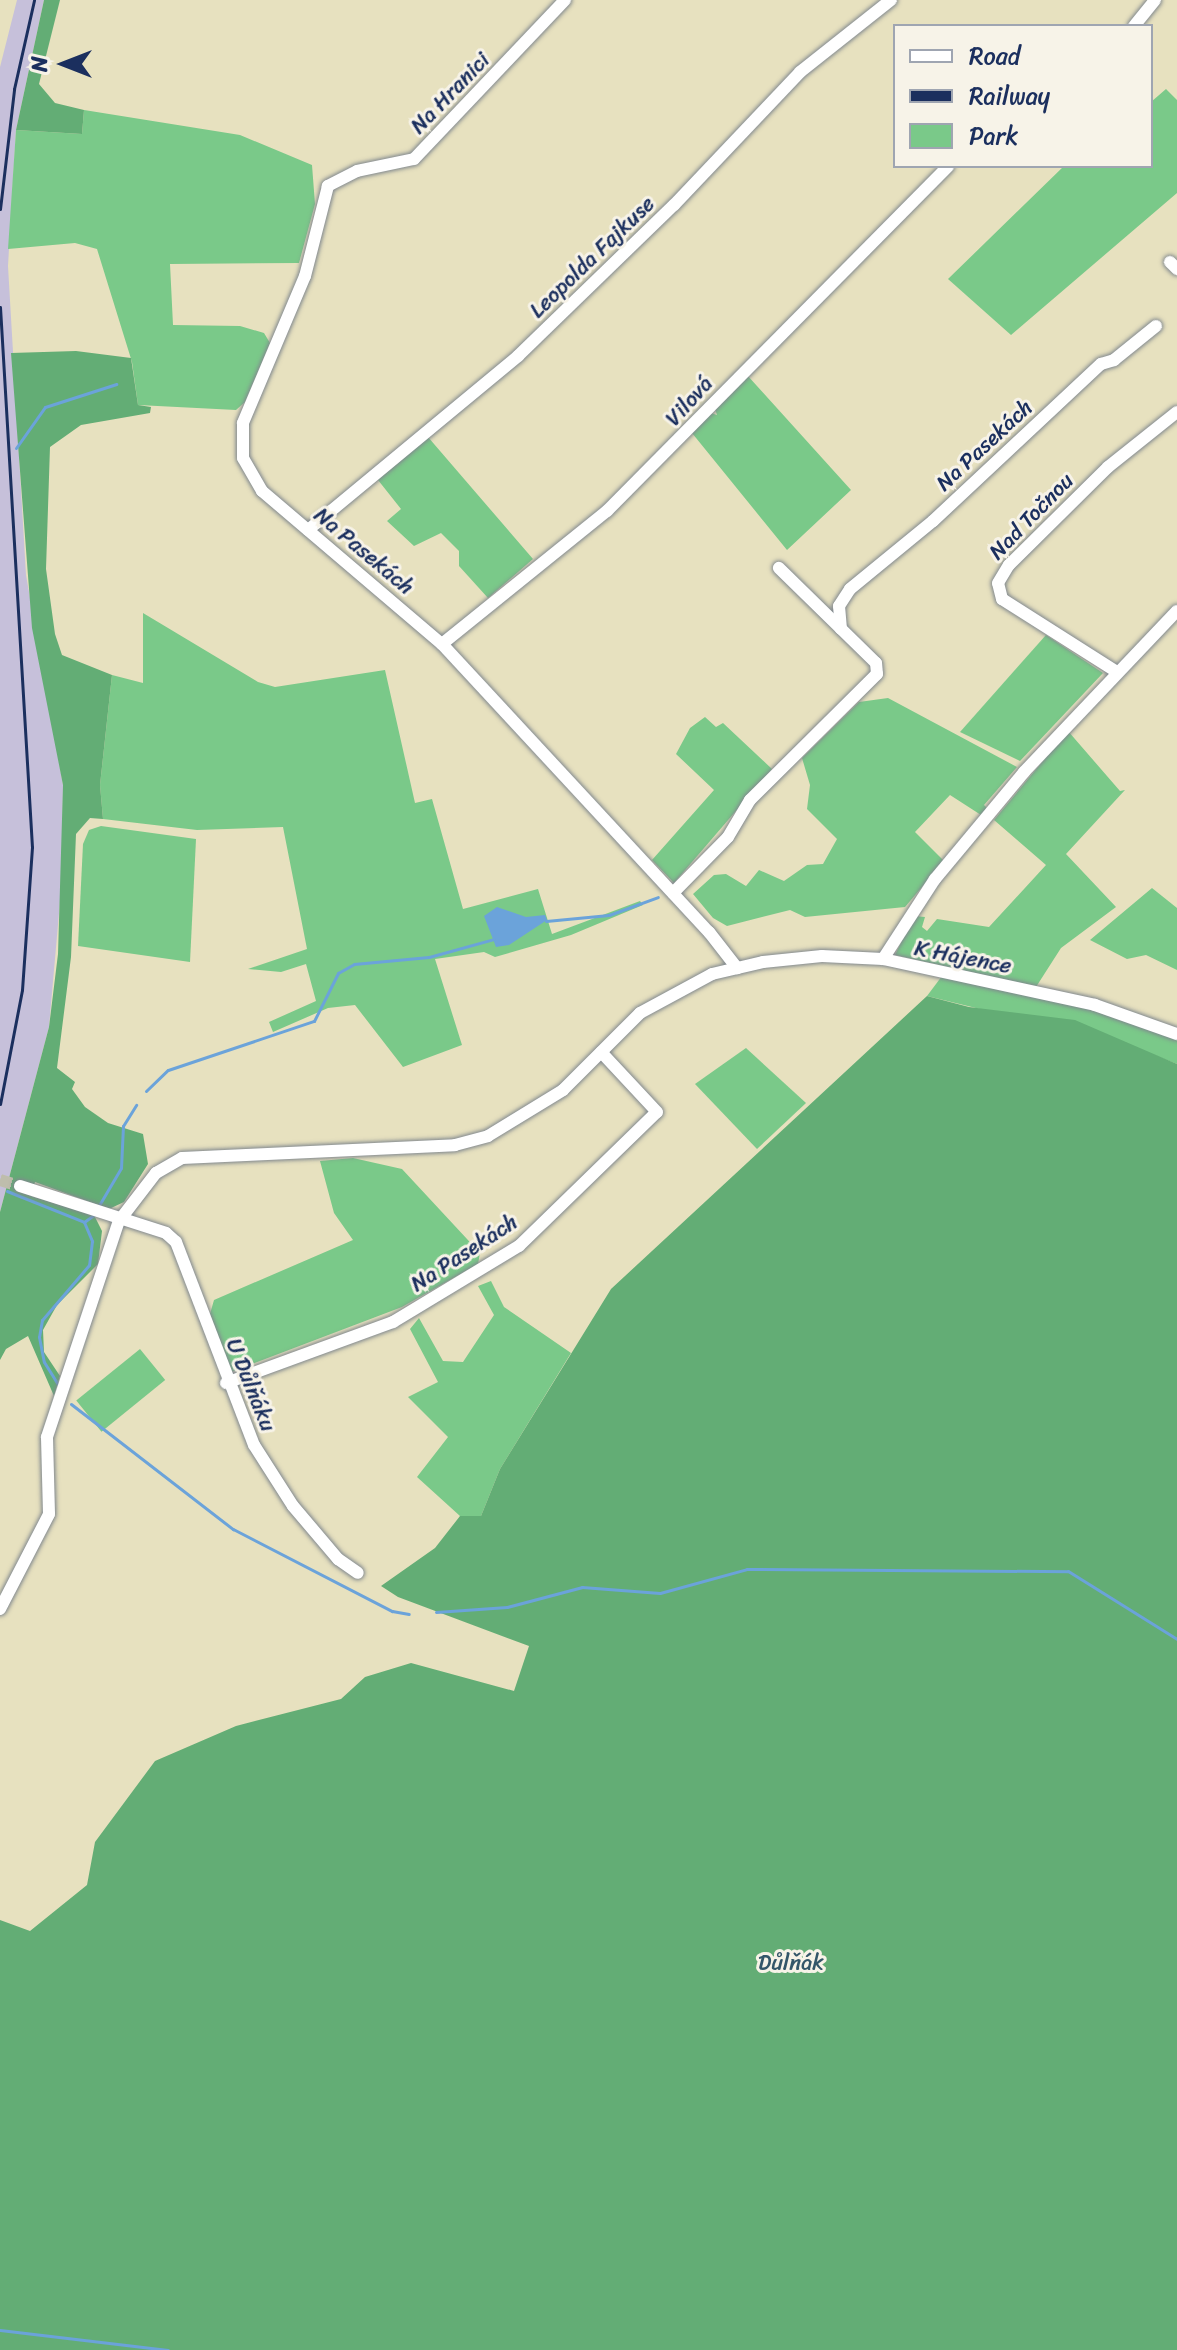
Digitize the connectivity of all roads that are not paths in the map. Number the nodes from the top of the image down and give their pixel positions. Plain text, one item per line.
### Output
1 (565, 0) edge
2 (891, 0) edge
3 (1155, 0) edge
4 (1136, 24) edge
5 (946, 168) edge
6 (342, 176) joint
7 (1156, 326) dead end
8 (1177, 412) edge
9 (308, 530) junction
10 (779, 568) dead end
11 (842, 598) junction
12 (814, 602) junction
13 (1177, 611) edge
14 (841, 629) junction
15 (442, 644) junction
16 (1117, 672) junction
17 (673, 893) junction
18 (883, 959) junction
19 (737, 968) junction
20 (1177, 1034) edge
21 (601, 1052) junction
22 (20, 1186) tunnel mouth
23 (119, 1221) junction
24 (226, 1383) junction
25 (358, 1573) dead end
26 (0, 1609) edge

1 - 6 street, Na Hranici
2 - 9 street, Leopolda Fajkuse
3 - 4 street
5 - 15 street, Vilová
6 - 9 street, Na Pasekách
7 - 11 street, Na Pasekách
8 - 16 street, Nad Točnou
9 - 15 street, Na Pasekách
10 - 12 street
11 - 12 street
11 - 14 street
12 - 14 street
13 - 16 street
14 - 17 street
15 - 17 street, Na Pasekách
16 - 18 street
17 - 19 street, Na Pasekách
18 - 19 street, K Hájence
18 - 20 street, K Hájence
19 - 21 street
21 - 23 street
21 - 24 street, Na Pasekách
22 - 23 street, U Důlňáku
23 - 24 street, U Důlňáku
23 - 26 street
24 - 25 street, U Důlňáku

